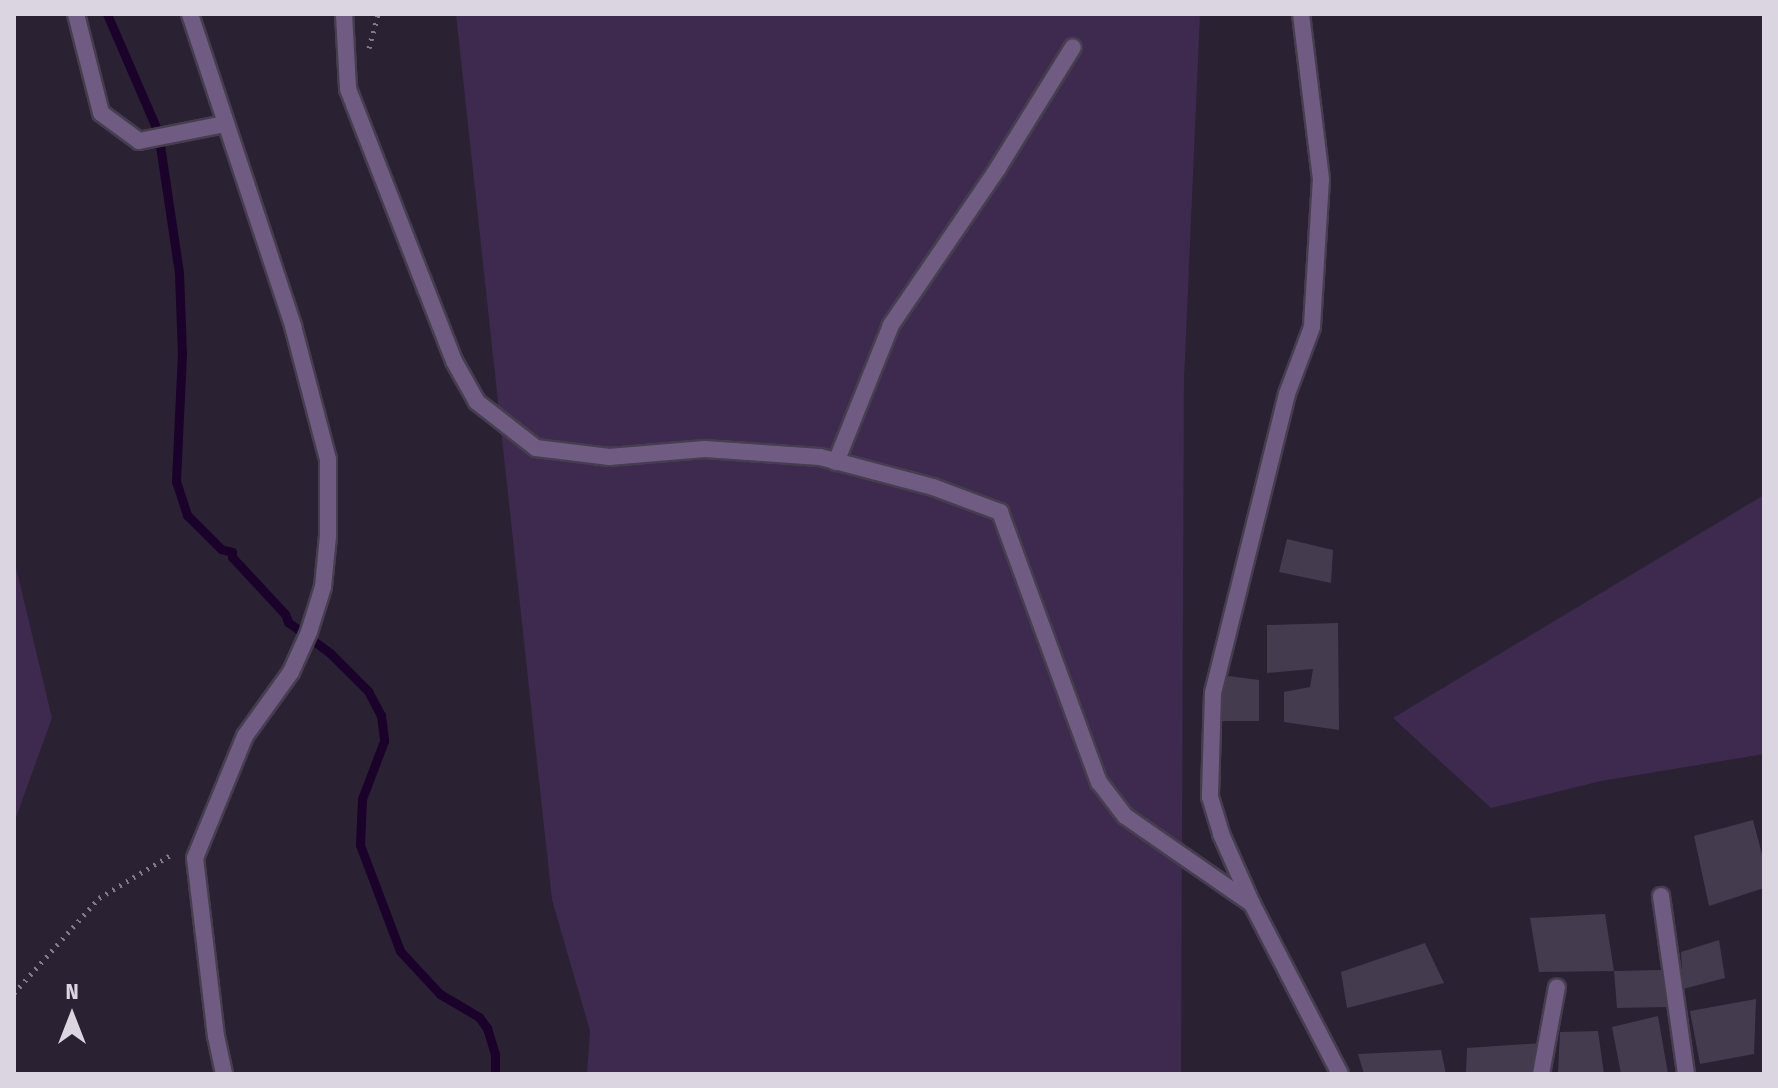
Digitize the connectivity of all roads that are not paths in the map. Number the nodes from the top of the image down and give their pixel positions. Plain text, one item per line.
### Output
1 (76, 14) edge
2 (190, 14) edge
3 (344, 14) edge
4 (1301, 14) edge
5 (1073, 47) dead end
6 (225, 124) junction
7 (836, 462) junction
8 (1661, 896) dead end
9 (1252, 904) junction
10 (1557, 987) dead end
11 (224, 1074) edge
12 (1340, 1074) edge
13 (1541, 1074) edge
14 (1686, 1074) edge

1 - 6 street
2 - 6 street
3 - 7 street
4 - 9 street
5 - 7 street
6 - 11 street
7 - 9 street
8 - 14 street
9 - 12 street
10 - 13 street

